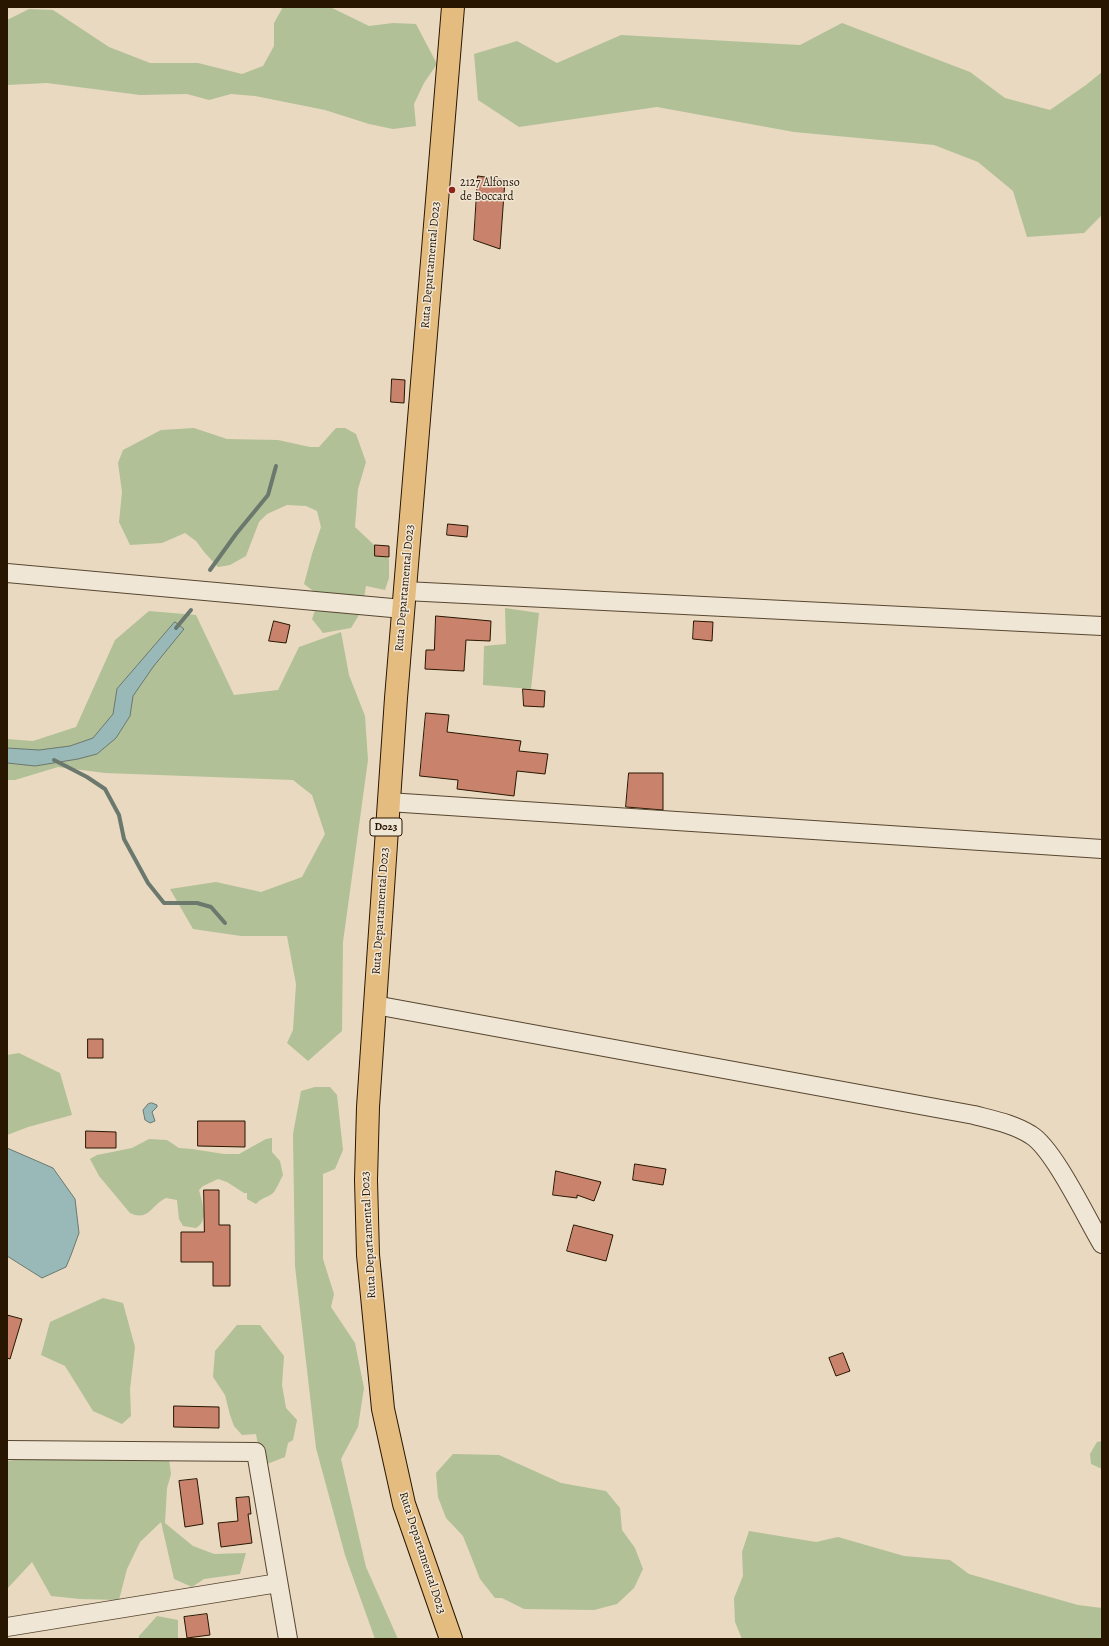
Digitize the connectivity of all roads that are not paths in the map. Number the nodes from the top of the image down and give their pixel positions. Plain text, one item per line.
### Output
1 (453, 7) edge
2 (7, 573) edge
3 (404, 600) junction
4 (1102, 626) edge
5 (388, 802) junction
6 (1102, 849) edge
7 (375, 1005) junction
8 (1102, 1244) edge
9 (7, 1450) edge
10 (278, 1583) junction
11 (7, 1627) edge
12 (288, 1639) edge
13 (451, 1639) edge

1 - 3 main road, Ruta Departamental D023 / D023
2 - 3 street
3 - 4 street
3 - 5 main road, Ruta Departamental D023 / D023
5 - 6 street
5 - 7 main road, Ruta Departamental D023 / D023
7 - 8 street
7 - 13 main road, Ruta Departamental D023 / D023
9 - 10 street
10 - 11 street
10 - 12 street

